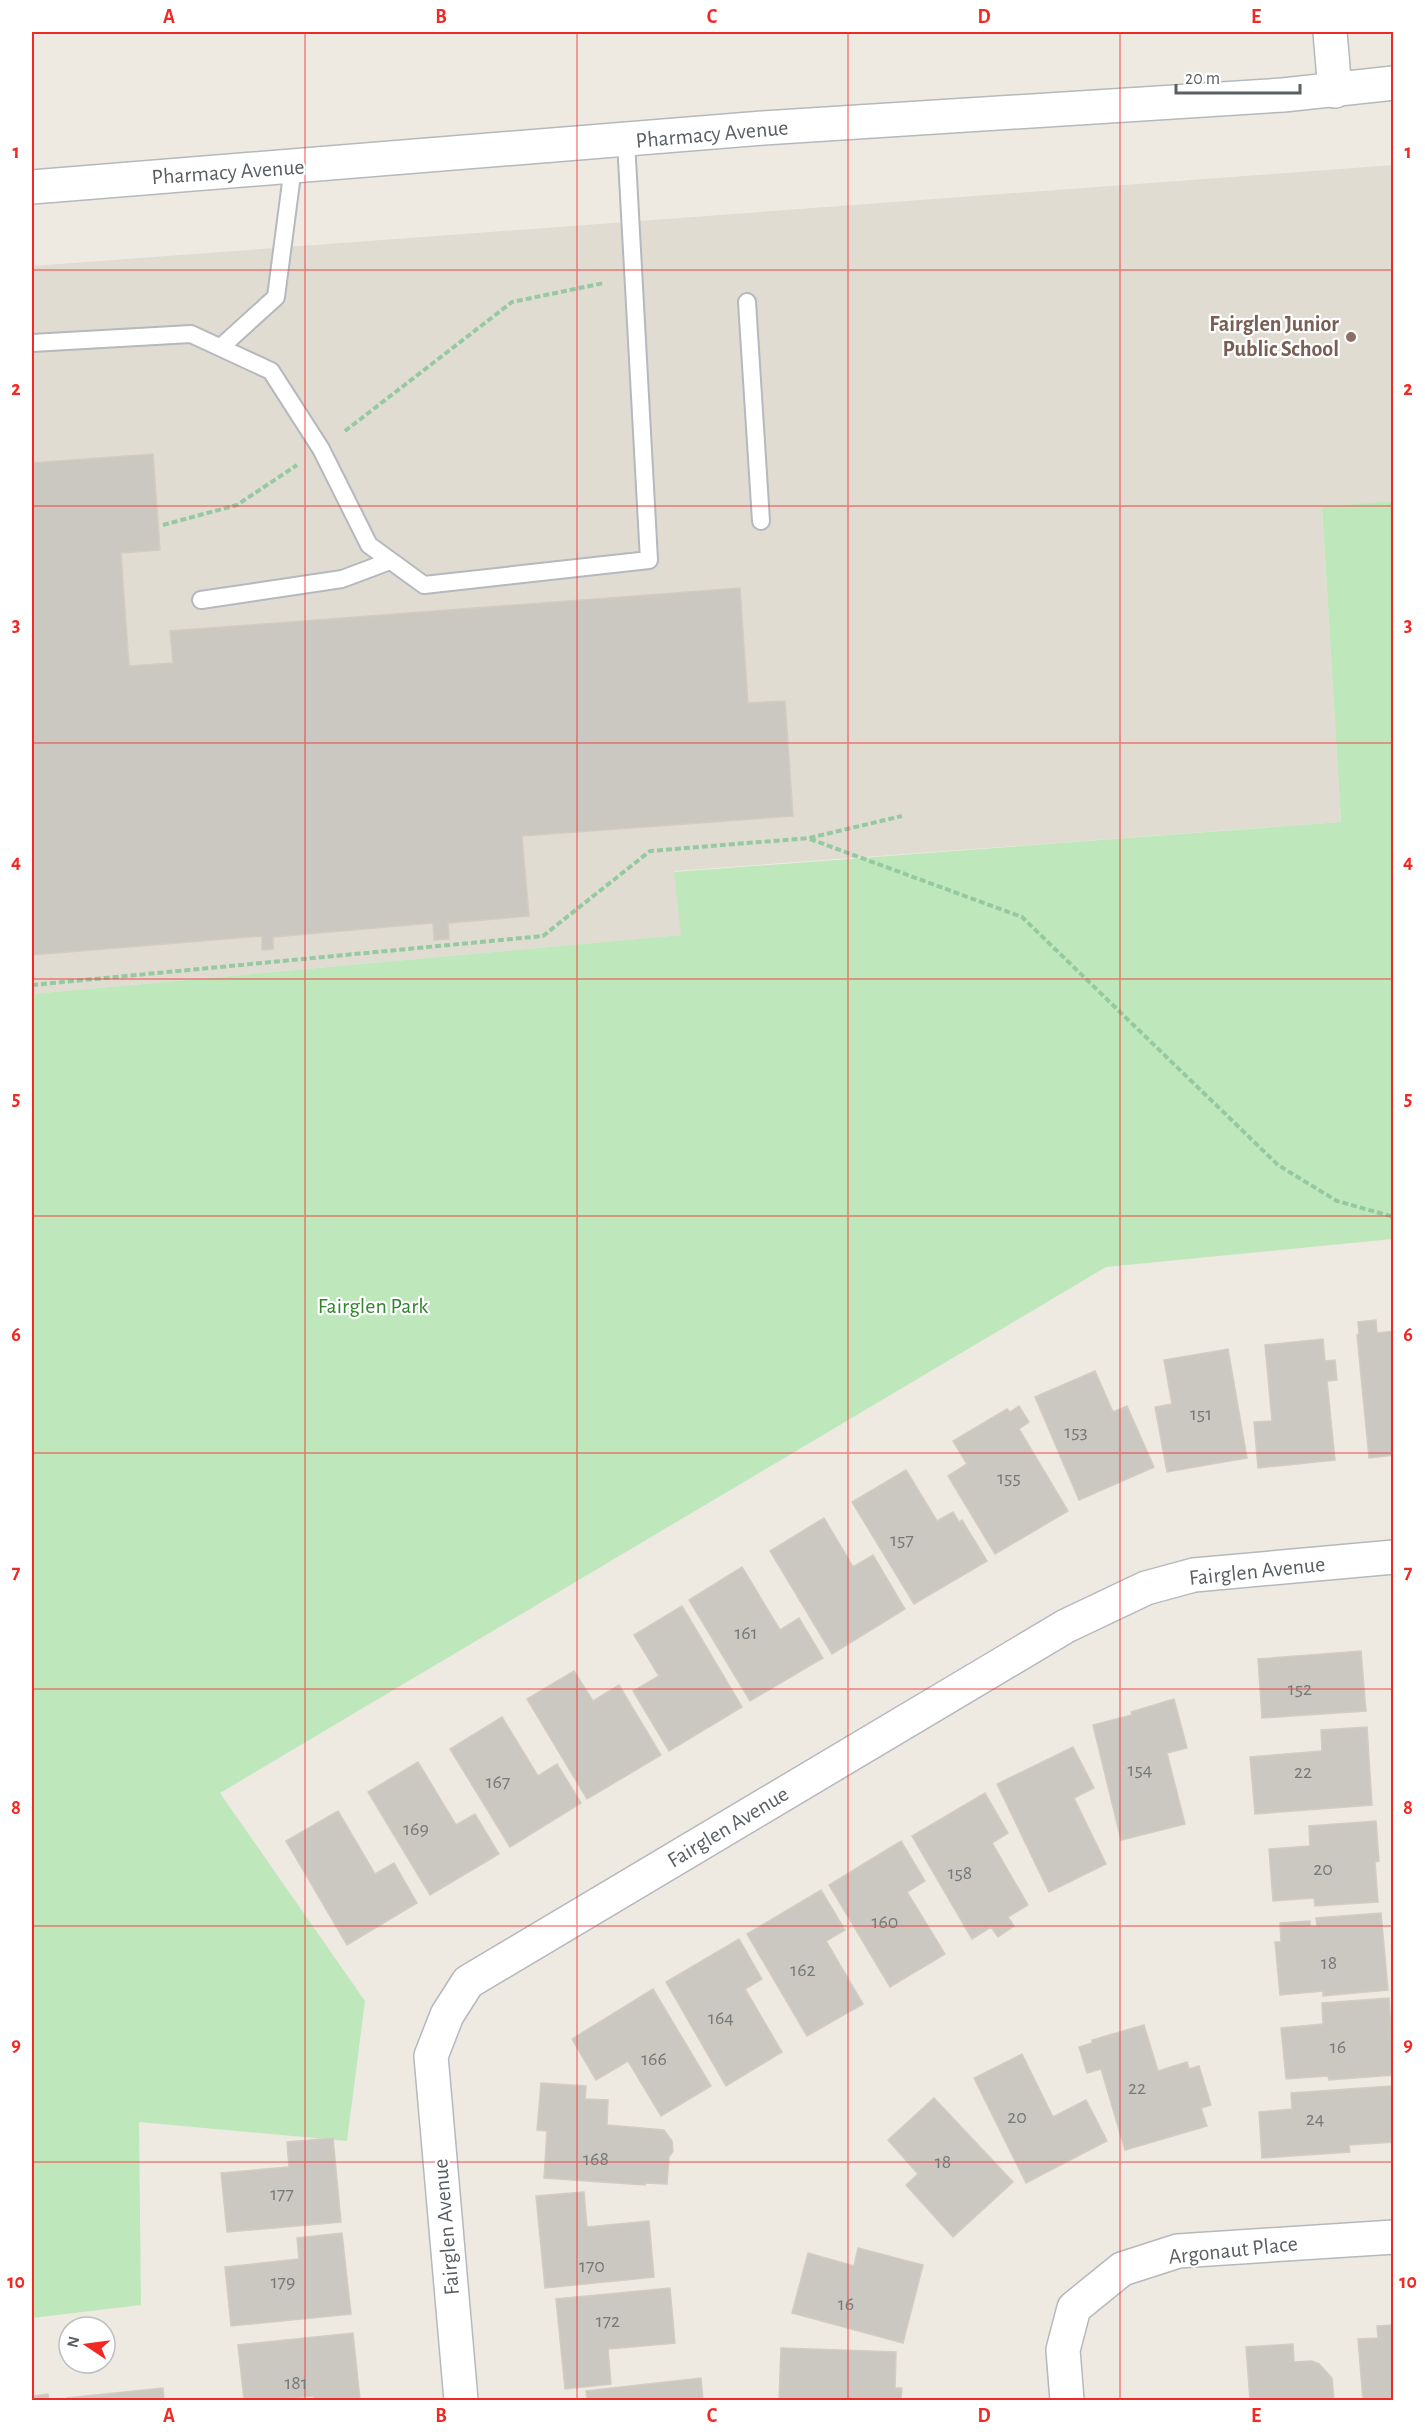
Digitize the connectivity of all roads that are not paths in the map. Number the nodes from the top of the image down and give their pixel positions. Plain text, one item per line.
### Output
1 (1330, 32) edge
2 (1394, 83) edge
3 (1335, 91) junction
4 (626, 141) junction
5 (293, 167) junction
6 (32, 187) edge
7 (747, 302) dead end
8 (32, 343) edge
9 (221, 347) junction
10 (761, 521) dead end
11 (390, 561) junction
12 (201, 600) dead end
13 (1394, 1557) edge
14 (1394, 2236) edge
15 (461, 2400) edge
16 (1067, 2400) edge

1 - 3 street
2 - 3 street, Pharmacy Avenue
3 - 4 street, Pharmacy Avenue
4 - 5 street, Pharmacy Avenue
4 - 11 lane
5 - 6 street, Pharmacy Avenue
5 - 9 lane
7 - 10 lane
8 - 9 lane
9 - 11 lane
11 - 12 lane
13 - 15 street, Fairglen Avenue
14 - 16 street, Argonaut Place

